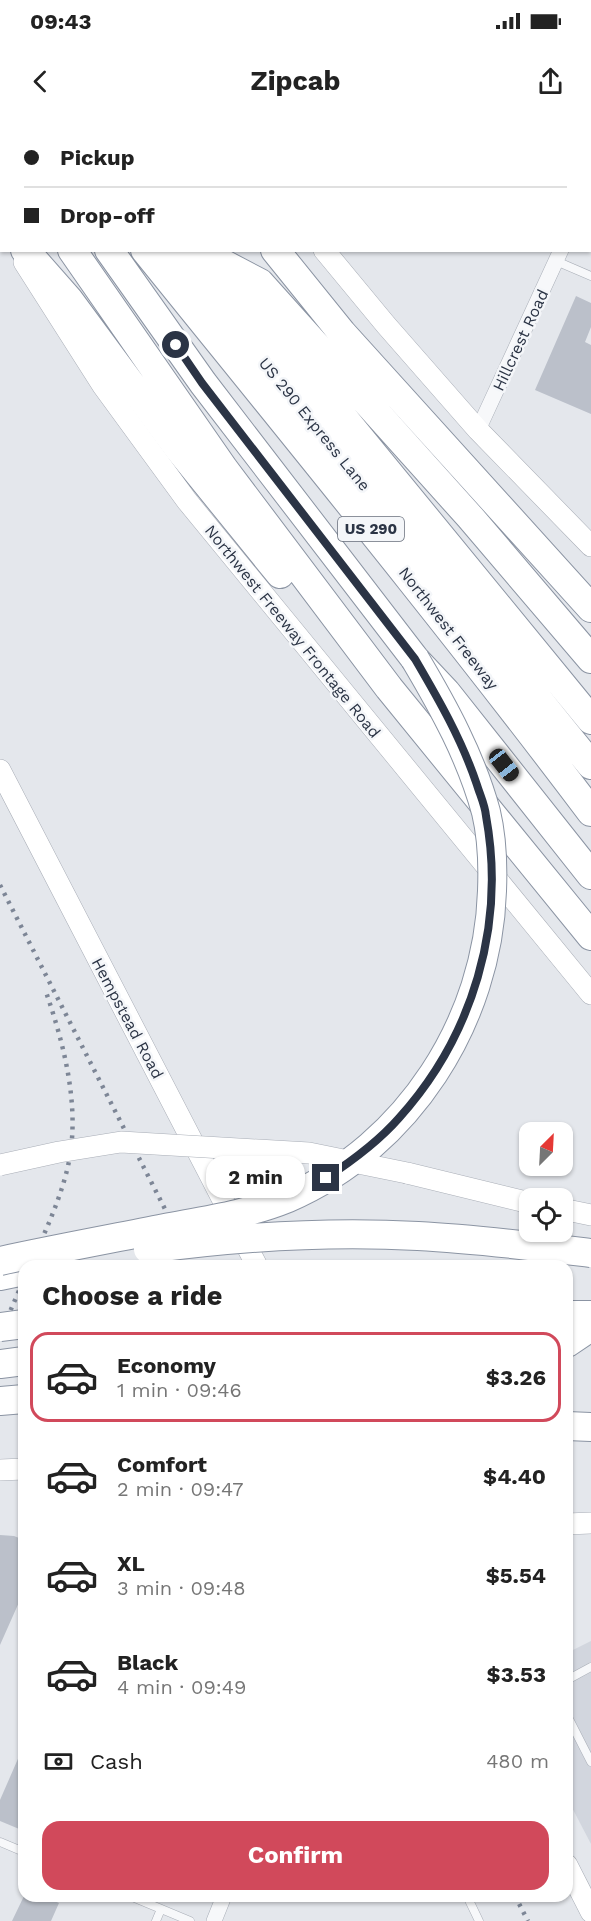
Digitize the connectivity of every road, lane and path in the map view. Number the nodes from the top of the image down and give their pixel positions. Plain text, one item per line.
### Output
1 (19, 252) edge
2 (27, 252) edge
3 (73, 252) edge
4 (110, 252) edge
5 (147, 252) edge
6 (177, 252) edge
7 (277, 252) edge
8 (326, 252) edge
9 (209, 254) edge
10 (559, 256) edge
11 (591, 276) edge
12 (478, 430) junction
13 (586, 536) edge
14 (591, 608) edge
15 (415, 659) junction
16 (591, 660) edge
17 (389, 688) junction
18 (591, 720) edge
19 (591, 765) edge
20 (0, 770) edge
21 (591, 812) edge
22 (591, 875) edge
23 (591, 936) edge
24 (591, 994) edge
25 (0, 1165) edge
26 (519, 1200) edge
27 (573, 1211) edge
28 (591, 1215) edge
29 (591, 1253) edge
30 (79, 1260) edge
31 (254, 1260) edge
32 (0, 1261) edge
33 (18, 1272) edge
34 (0, 1276) edge
35 (573, 1315) edge
36 (591, 1315) edge
37 (18, 1325) edge
38 (0, 1327) edge
39 (591, 1327) edge
40 (573, 1339) edge
41 (573, 1351) edge
42 (591, 1351) edge
43 (18, 1362) edge
44 (0, 1364) edge
45 (18, 1400) edge
46 (0, 1401) edge
47 (573, 1426) edge
48 (591, 1427) edge
49 (18, 1469) edge
50 (0, 1470) edge
51 (591, 1522) edge
52 (573, 1524) edge
53 (591, 1667) edge
54 (573, 1677) edge
55 (573, 1727) edge
56 (591, 1762) edge
57 (0, 1842) edge
58 (18, 1850) edge
59 (573, 1877) edge
60 (144, 1902) edge
61 (222, 1902) edge
62 (470, 1902) edge
63 (161, 1909) junction
64 (591, 1912) edge
65 (156, 1921) edge
66 (190, 1921) edge
67 (214, 1921) edge
68 (479, 1921) edge

1 - 24 main road, Northwest Freeway Frontage Road
2 - 17 highway
3 - 17 highway
4 - 15 highway
5 - 21 highway, Northwest Freeway / US 290
6 - 19 highway, US 290 Express Lane
7 - 14 highway
8 - 12 main road
9 - 16 highway
9 - 18 highway, US 290
10 - 11 lane
10 - 12 street, Hillcrest Road
12 - 13 main road
15 - 22 highway, bridge
15 - 32 highway, bridge
17 - 23 highway
20 - 31 main road, Hempstead Road
25 - 26 main road, bridge
27 - 28 main road
29 - 30 highway, bridge
33 - 34 highway
35 - 36 highway
37 - 38 highway, bridge
39 - 40 highway
41 - 42 highway
43 - 44 highway
45 - 46 highway
47 - 48 highway
49 - 50 main road
51 - 52 main road
53 - 54 lane
55 - 56 lane
57 - 58 lane
59 - 64 main road
60 - 63 lane
61 - 67 street
62 - 68 lane
63 - 65 lane
63 - 66 lane

